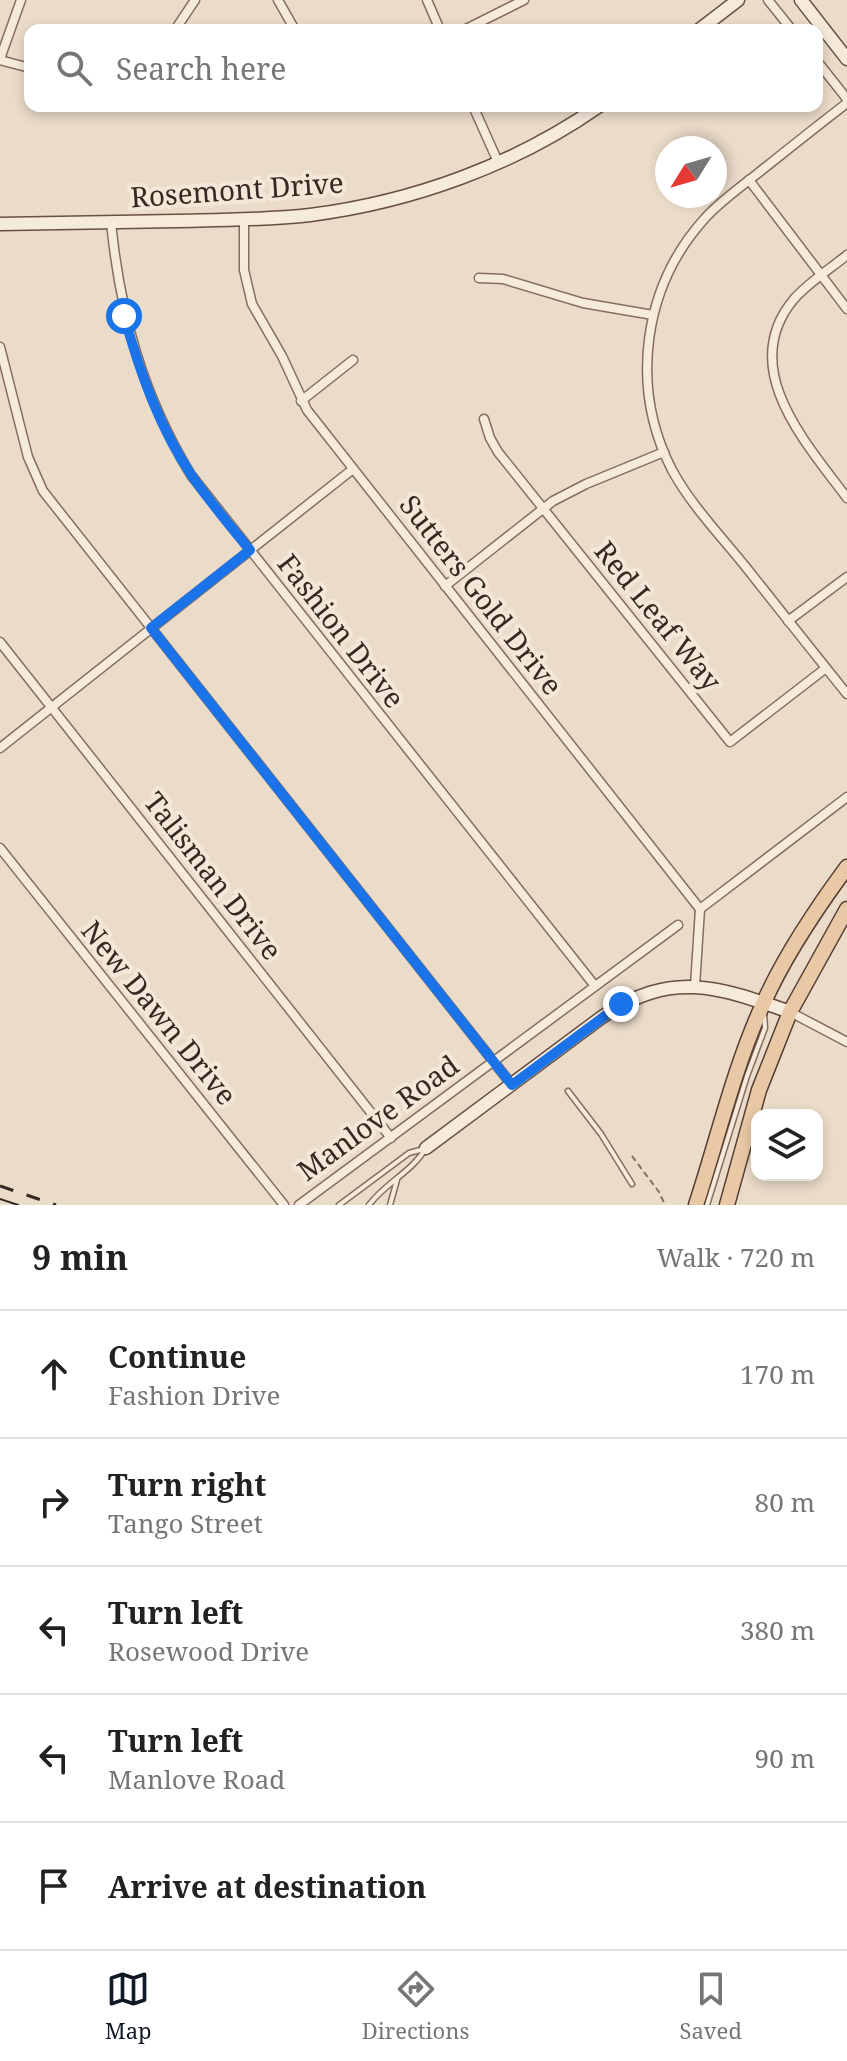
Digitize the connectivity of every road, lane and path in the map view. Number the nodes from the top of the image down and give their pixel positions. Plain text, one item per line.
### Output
1 (21, 0) edge
2 (195, 0) edge
3 (278, 0) edge
4 (427, 0) edge
5 (524, 0) edge
6 (738, 0) edge
7 (768, 0) edge
8 (801, 0) edge
9 (179, 24) edge
10 (292, 24) edge
11 (437, 24) edge
12 (476, 24) edge
13 (707, 24) edge
14 (787, 24) edge
15 (820, 24) edge
16 (823, 28) edge
17 (847, 59) edge
18 (0, 60) edge
19 (24, 66) edge
20 (823, 69) edge
21 (847, 101) edge
22 (476, 112) edge
23 (589, 112) edge
24 (498, 162) junction
25 (749, 180) junction
26 (244, 219) junction
27 (111, 222) junction
28 (0, 224) edge
29 (847, 255) edge
30 (822, 276) junction
31 (479, 278) dead end
32 (847, 309) edge
33 (653, 315) junction
34 (0, 347) edge
35 (353, 360) dead end
36 (301, 401) junction
37 (484, 419) dead end
38 (664, 452) junction
39 (353, 469) junction
40 (847, 498) edge
41 (544, 508) junction
42 (250, 550) junction
43 (847, 577) edge
44 (445, 586) junction
45 (788, 621) junction
46 (151, 628) junction
47 (0, 642) edge
48 (826, 668) junction
49 (847, 694) edge
50 (51, 707) junction
51 (0, 748) edge
52 (847, 797) edge
53 (0, 848) edge
54 (847, 867) edge
55 (700, 909) junction
56 (847, 909) edge
57 (678, 925) dead end
58 (595, 986) junction
59 (695, 986) junction
60 (764, 1002) junction
61 (790, 1012) junction
62 (847, 1042) edge
63 (495, 1062) junction
64 (512, 1085) junction
65 (568, 1091) dead end
66 (391, 1138) junction
67 (426, 1148) junction
68 (632, 1156) dead end
69 (397, 1178) junction
70 (632, 1184) dead end
71 (284, 1205) edge
72 (299, 1205) edge
73 (339, 1205) edge
74 (369, 1205) edge
75 (390, 1205) edge
76 (665, 1205) edge
77 (696, 1205) edge
78 (707, 1205) edge
79 (727, 1205) edge

1 - 18 street
2 - 9 street
3 - 10 street
4 - 11 street
5 - 12 street
6 - 13 street
7 - 14 street
8 - 15 street
16 - 17 street
18 - 19 street
20 - 21 street
21 - 25 street
22 - 24 street
23 - 24 street, Rosemont Drive
24 - 26 street, Rosemont Drive
25 - 30 street
25 - 33 street
26 - 27 street, Rosemont Drive
26 - 36 street, Sutters Gold Drive
27 - 28 street, Rosemont Drive
27 - 42 street, Fashion Drive
29 - 30 street
30 - 32 street
30 - 40 street
31 - 33 street
33 - 38 street
34 - 46 street
35 - 36 street
36 - 39 street, Sutters Gold Drive
37 - 41 street, Red Leaf Way
38 - 41 street
38 - 45 street
39 - 42 street
39 - 44 street, Sutters Gold Drive
41 - 44 street
41 - 48 street, Red Leaf Way
42 - 46 street
42 - 58 street, Fashion Drive
43 - 45 street
44 - 55 street, Sutters Gold Drive
45 - 48 street
46 - 50 street
46 - 63 street
47 - 50 street, Talisman Drive
48 - 49 street
50 - 51 street
50 - 66 street, Talisman Drive
52 - 55 street
53 - 71 street, New Dawn Drive
54 - 60 main road
55 - 59 street
56 - 61 main road
57 - 58 street, Manlove Road
58 - 63 street, Manlove Road
59 - 60 street, Manlove Road
59 - 64 street, Manlove Road
60 - 61 street, Manlove Road
60 - 77 main road
60 - 78 lane
61 - 62 street
61 - 79 main road
63 - 64 street
63 - 66 street, Manlove Road
64 - 67 street, Manlove Road
65 - 70 lane
66 - 72 street, Manlove Road
67 - 69 lane, Manlove Road
67 - 73 lane, Manlove Road
68 - 76 path
69 - 74 lane, Manlove Road
69 - 75 lane

